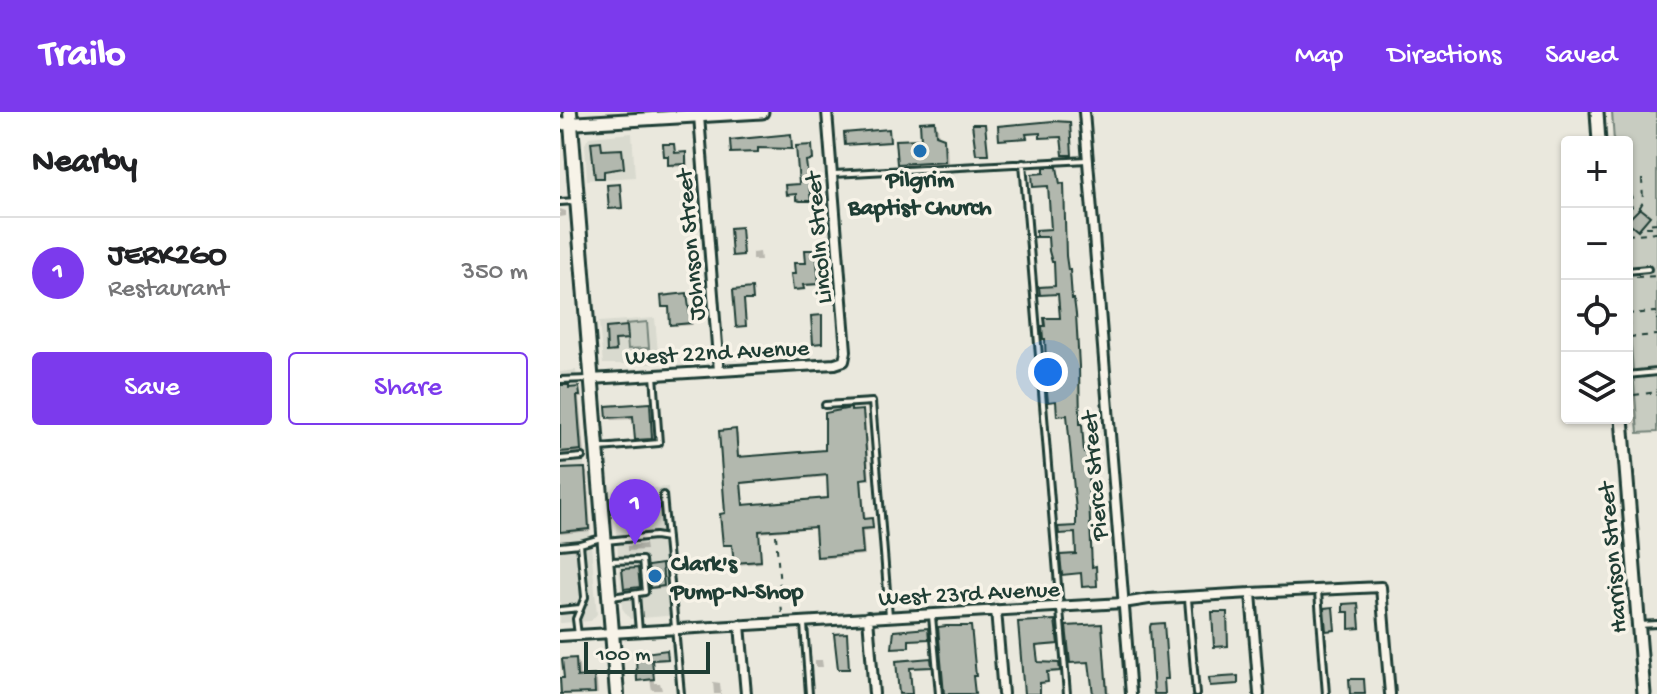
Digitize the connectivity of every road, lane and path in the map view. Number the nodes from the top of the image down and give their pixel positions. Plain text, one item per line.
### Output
1 (762, 112) edge
2 (827, 112) edge
3 (1084, 112) edge
4 (1597, 112) edge
5 (610, 116) edge
6 (699, 116) junction
7 (567, 120) edge
8 (1599, 136) edge
9 (1087, 160) junction
10 (1023, 163) junction
11 (831, 174) junction
12 (1642, 179) dead end
13 (577, 201) junction
14 (560, 202) edge
15 (1633, 206) edge
16 (1657, 211) edge
17 (1657, 227) edge
18 (1633, 233) edge
19 (1648, 269) dead end
20 (1633, 270) edge
21 (1657, 276) edge
22 (1633, 278) edge
23 (1633, 314) edge
24 (1657, 320) edge
25 (1657, 335) edge
26 (1633, 337) edge
27 (844, 361) joint
28 (719, 371) junction
29 (1657, 372) edge
30 (1633, 374) edge
31 (654, 375) junction
32 (591, 379) junction
33 (560, 380) edge
34 (1657, 392) edge
35 (1634, 395) dead end
36 (825, 405) dead end
37 (1622, 424) edge
38 (597, 449) junction
39 (582, 457) dead end
40 (560, 459) edge
41 (663, 495) dead end
42 (776, 535) dead end
43 (667, 538) junction
44 (605, 540) junction
45 (580, 544) junction
46 (560, 546) edge
47 (606, 562) junction
48 (1318, 589) junction
49 (1251, 593) junction
50 (636, 595) junction
51 (1188, 596) junction
52 (609, 597) junction
53 (1123, 603) junction
54 (1060, 607) junction
55 (580, 608) junction
56 (560, 610) edge
57 (996, 610) junction
58 (932, 614) junction
59 (889, 616) junction
60 (868, 617) junction
61 (803, 621) junction
62 (783, 623) junction
63 (1657, 624) edge
64 (740, 625) junction
65 (1639, 625) junction
66 (676, 629) junction
67 (639, 631) junction
68 (612, 633) junction
69 (578, 635) junction
70 (560, 636) edge
71 (617, 694) edge
72 (681, 694) edge
73 (746, 694) edge
74 (809, 694) edge
75 (874, 694) edge
76 (939, 694) edge
77 (1003, 694) edge
78 (1067, 694) edge
79 (1131, 694) edge
80 (1196, 694) edge
81 (1259, 694) edge
82 (1326, 694) edge
83 (1390, 694) edge
84 (1644, 694) edge

1 - 6 street
2 - 11 street, Lincoln Street
3 - 9 street, Pierce Street
4 - 8 street
5 - 6 street
5 - 7 street
6 - 28 street, Johnson Street
7 - 13 main road
9 - 10 lane
9 - 53 street, Pierce Street
10 - 11 lane
10 - 54 lane
11 - 27 street, Lincoln Street
12 - 15 path
13 - 14 lane
13 - 32 main road
16 - 17 path
17 - 18 path
19 - 20 lane
21 - 22 path
23 - 24 path
25 - 26 path
27 - 28 street, West 22nd Avenue
28 - 31 street, West 22nd Avenue
29 - 30 lane
31 - 32 street, West 22nd Avenue
31 - 38 lane
32 - 33 lane
32 - 38 main road
34 - 35 path
36 - 59 lane
37 - 65 street, Harrison Street
38 - 44 main road
39 - 40 lane
41 - 43 lane
42 - 62 path
43 - 44 lane
43 - 66 lane
44 - 45 lane
44 - 47 main road
45 - 46 lane
45 - 55 lane
47 - 50 lane
47 - 52 main road
48 - 49 street, West 23rd Avenue
48 - 82 lane
48 - 83 street, West 23rd Avenue
49 - 51 street, West 23rd Avenue
49 - 81 street
50 - 52 lane
50 - 67 lane
51 - 53 street, West 23rd Avenue
51 - 80 lane
52 - 68 main road
53 - 54 street, West 23rd Avenue
53 - 79 street, Pierce Street
54 - 57 street, West 23rd Avenue
54 - 78 lane
55 - 56 lane
55 - 69 lane
57 - 58 street, West 23rd Avenue
57 - 77 street
58 - 59 street, West 23rd Avenue
58 - 76 lane
59 - 60 street, West 23rd Avenue
60 - 61 street, West 23rd Avenue
60 - 75 street
61 - 62 street, West 23rd Avenue
61 - 74 lane
62 - 64 street, West 23rd Avenue
63 - 65 lane
64 - 66 street, West 23rd Avenue
64 - 73 street
65 - 84 street, Harrison Street
66 - 67 street, West 23rd Avenue
66 - 72 lane
67 - 68 street, West 23rd Avenue
68 - 69 street, West 23rd Avenue
68 - 71 main road
69 - 70 street, West 23rd Avenue

